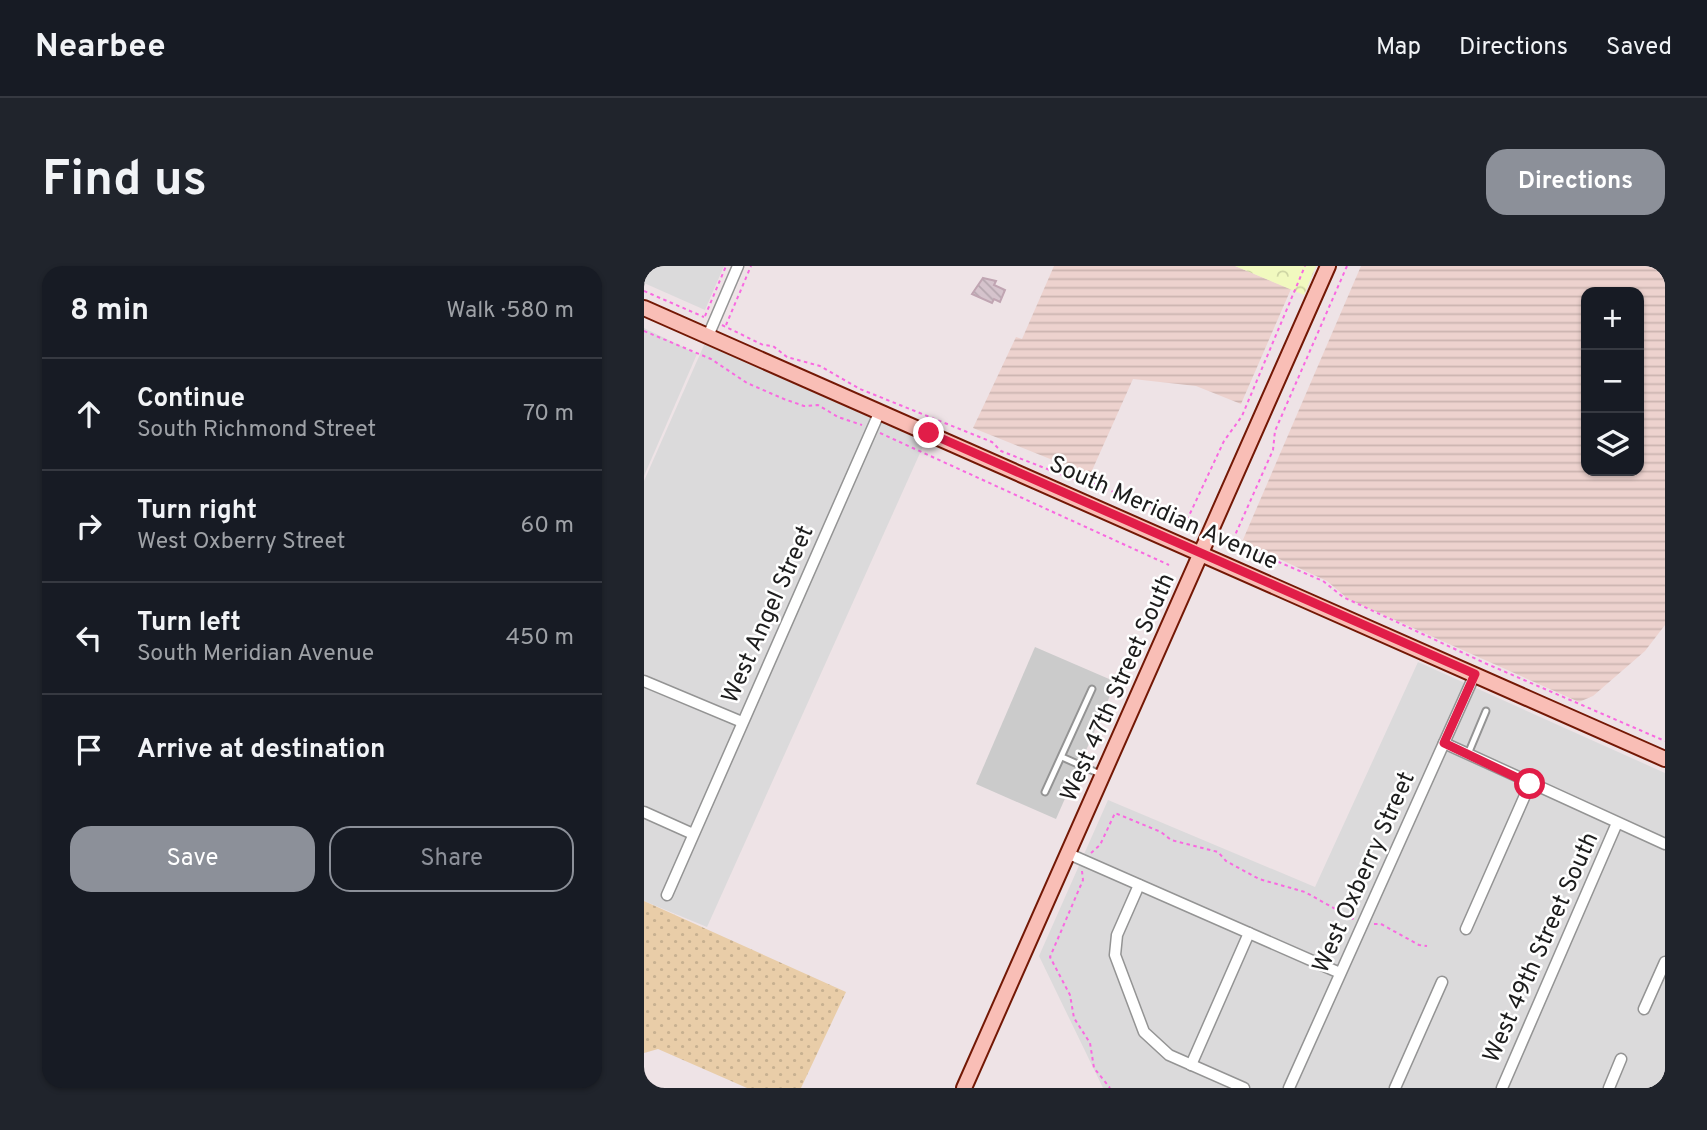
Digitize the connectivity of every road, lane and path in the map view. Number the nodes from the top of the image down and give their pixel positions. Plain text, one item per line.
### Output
1 (726, 266) edge
2 (738, 266) edge
3 (751, 266) edge
4 (1305, 266) edge
5 (1328, 266) edge
6 (1346, 266) edge
7 (644, 291) edge
8 (644, 308) edge
9 (709, 319) junction
10 (725, 326) junction
11 (644, 331) edge
12 (708, 336) junction
13 (880, 411) junction
14 (872, 430) junction
15 (1203, 553) junction
16 (1169, 565) dead end
17 (1475, 674) junction
18 (644, 681) edge
19 (1092, 689) dead end
20 (1486, 711) dead end
21 (742, 722) junction
22 (1665, 741) edge
23 (1444, 743) junction
24 (1468, 754) junction
25 (1062, 757) junction
26 (1665, 758) edge
27 (1103, 775) junction
28 (1530, 784) junction
29 (1045, 792) dead end
30 (644, 812) edge
31 (1617, 823) junction
32 (693, 834) junction
33 (1665, 844) edge
34 (1069, 854) junction
35 (1139, 885) junction
36 (667, 895) dead end
37 (1466, 929) dead end
38 (1249, 933) junction
39 (1665, 962) edge
40 (1340, 973) junction
41 (1442, 982) dead end
42 (1644, 1009) dead end
43 (1621, 1059) dead end
44 (1191, 1065) junction
45 (964, 1088) edge
46 (1244, 1088) edge
47 (1289, 1088) edge
48 (1395, 1088) edge
49 (1502, 1088) edge
50 (1609, 1088) edge

1 - 9 path
2 - 9 street
3 - 10 path
4 - 10 path
5 - 15 main road, West 47th Street South
6 - 22 path
7 - 9 path
8 - 12 main road, South Meridian Avenue
9 - 10 path
9 - 12 street
11 - 14 path
12 - 13 main road, South Meridian Avenue
13 - 14 street, West Angel Street
13 - 15 main road, South Meridian Avenue
14 - 16 path
14 - 21 street, West Angel Street
15 - 17 main road, South Meridian Avenue
15 - 27 main road, West 47th Street South
17 - 23 street, West Oxberry Street
17 - 26 main road, South Meridian Avenue
18 - 21 street
19 - 25 lane
20 - 24 lane
21 - 32 street, West Angel Street
23 - 24 street
23 - 40 street, West Oxberry Street
24 - 28 street
25 - 27 lane
25 - 29 lane
27 - 34 main road, West 47th Street South
28 - 31 street
28 - 37 street
30 - 32 street
31 - 33 street
31 - 49 street, West 49th Street South
32 - 36 street, West Angel Street
34 - 35 street
34 - 45 main road, West 47th Street South
35 - 38 street
35 - 44 street
38 - 40 street
38 - 44 street
39 - 42 street
40 - 47 street, West Oxberry Street
41 - 48 street
43 - 50 street
44 - 46 street

